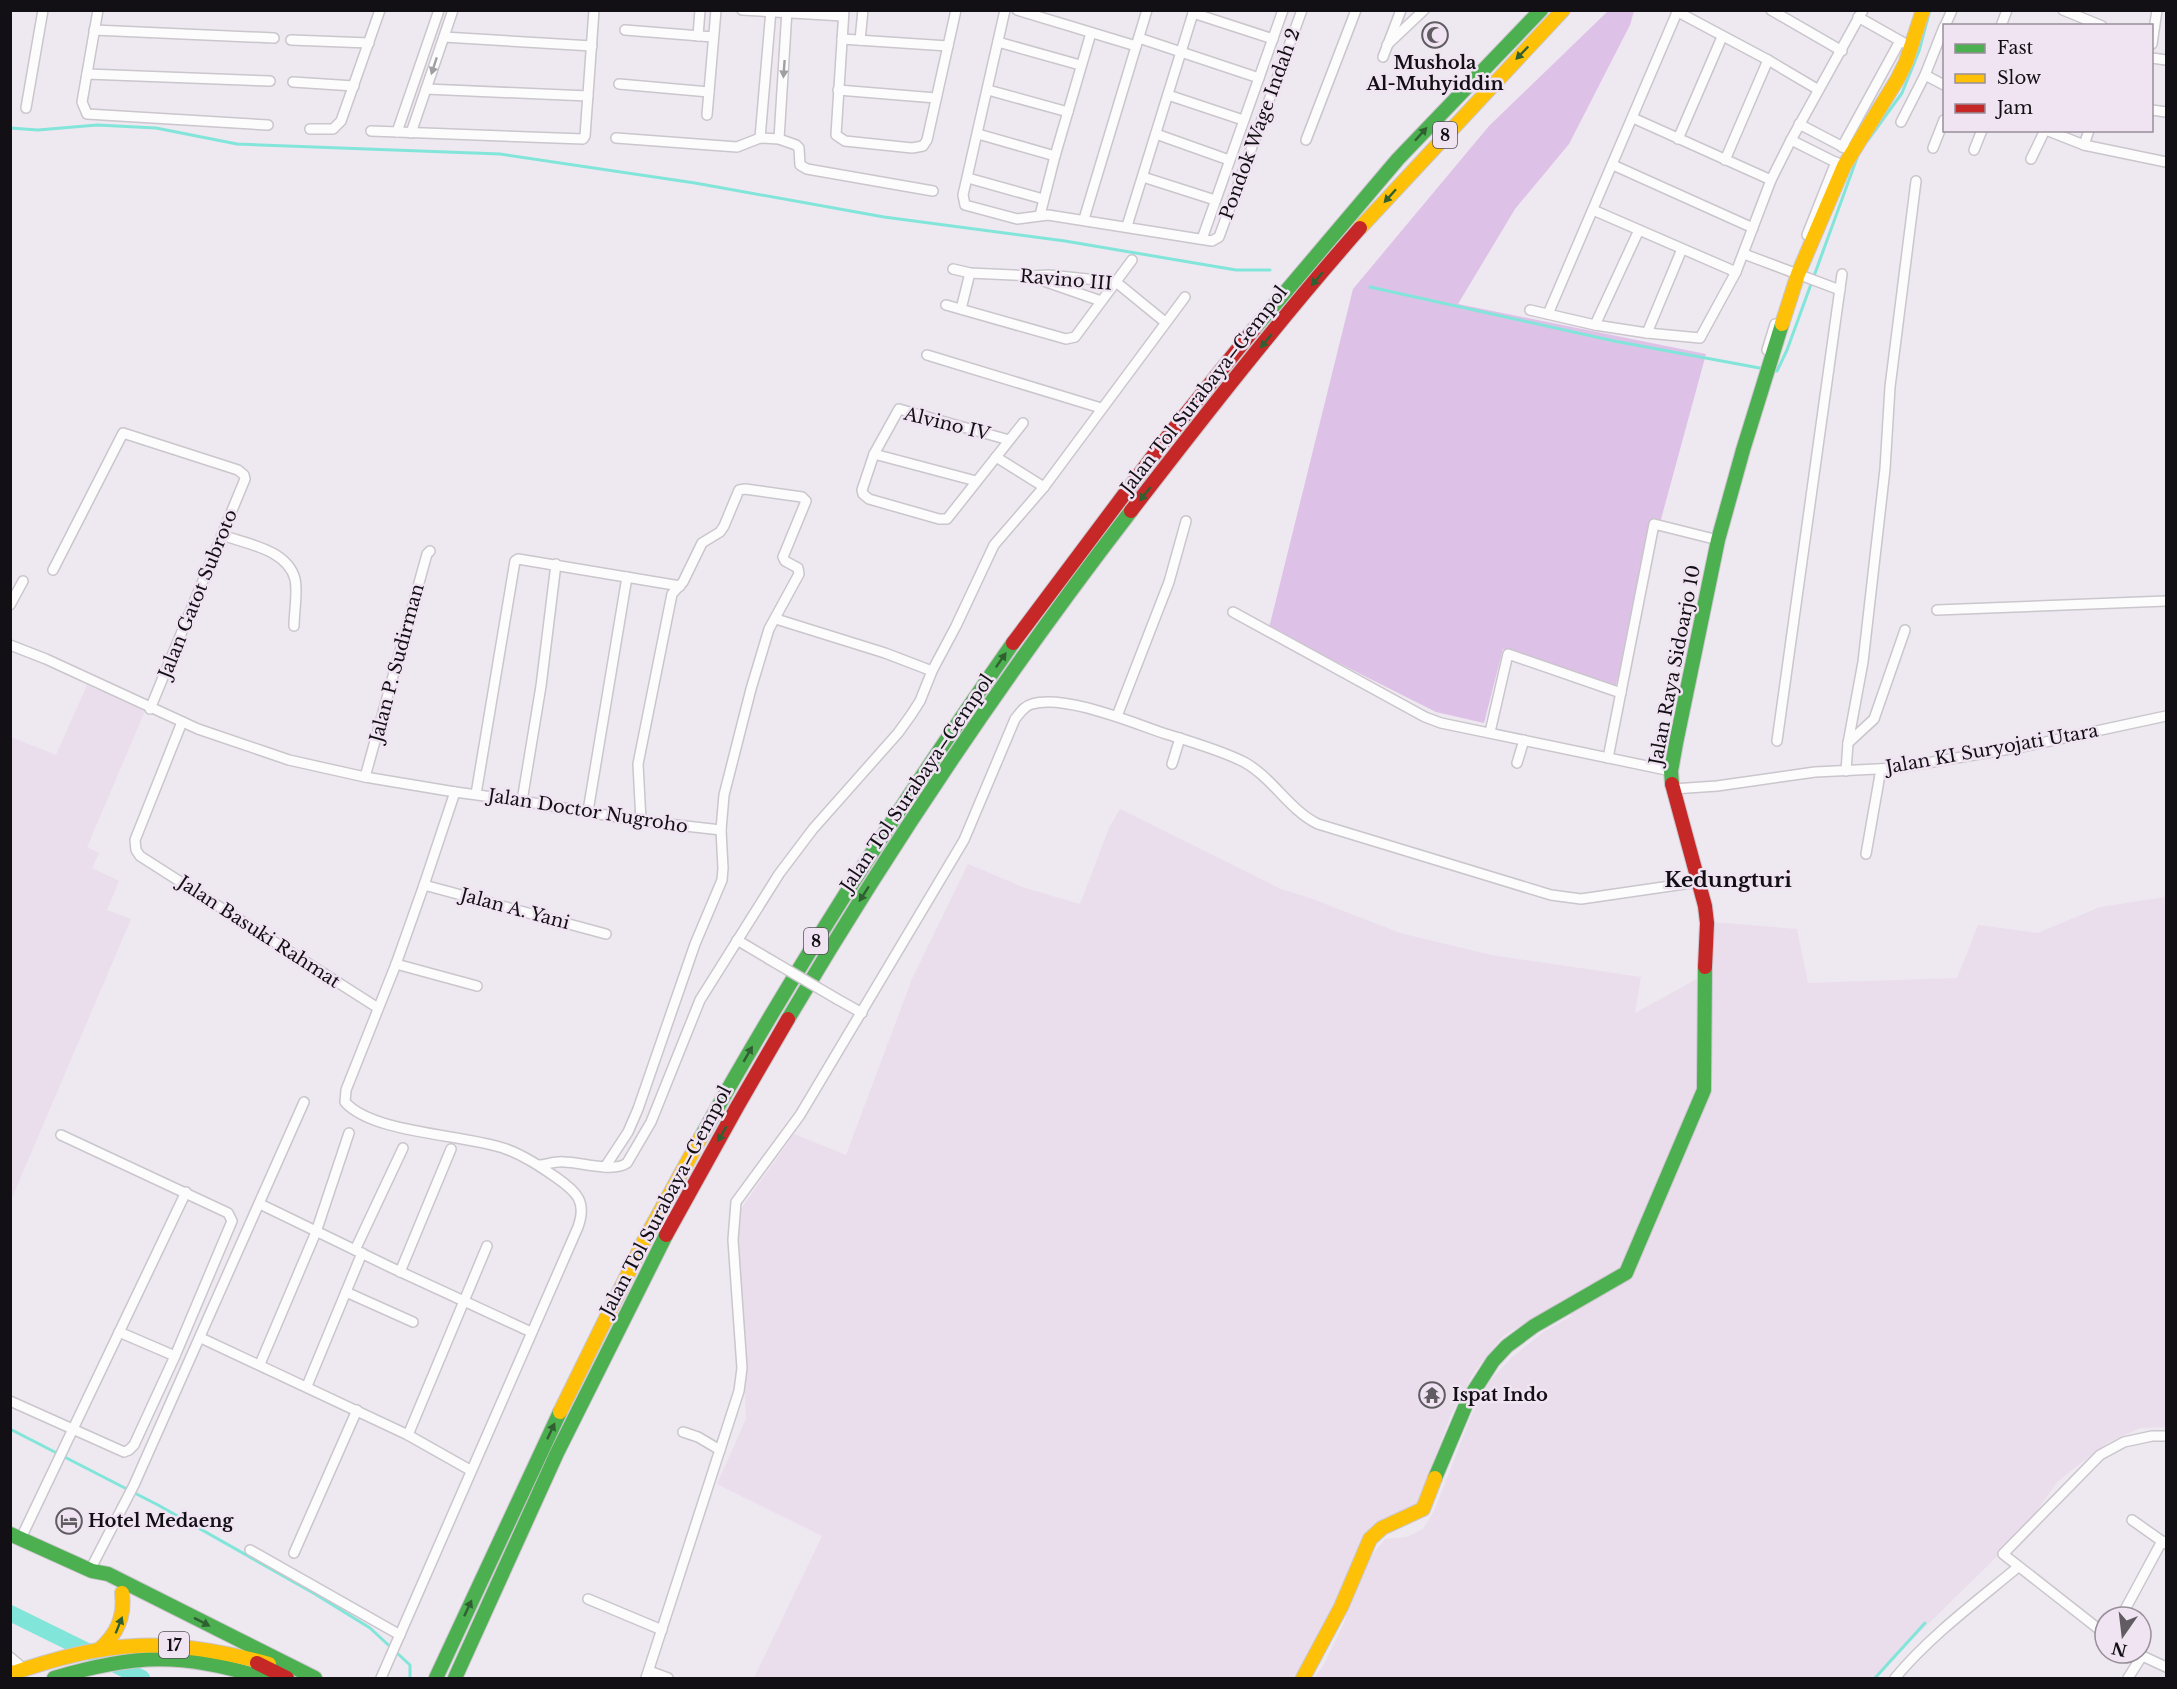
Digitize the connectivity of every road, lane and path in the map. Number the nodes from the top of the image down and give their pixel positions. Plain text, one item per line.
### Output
1 (43, 10) edge
2 (98, 10) edge
3 (380, 10) edge
4 (439, 10) edge
5 (453, 10) edge
6 (594, 10) edge
7 (700, 10) edge
8 (716, 10) edge
9 (742, 10) edge
10 (863, 10) edge
11 (956, 10) edge
12 (1005, 10) edge
13 (1017, 10) edge
14 (1147, 10) edge
15 (1283, 10) edge
16 (1302, 10) edge
17 (1356, 10) edge
18 (1401, 10) edge
19 (1424, 10) edge
20 (1541, 10) edge
21 (1563, 10) edge
22 (1771, 10) edge
23 (1923, 10) edge
24 (1952, 10) edge
25 (2063, 10) edge
26 (2157, 10) edge
27 (770, 11) edge
28 (1678, 11) edge
29 (787, 12) edge
30 (1193, 12) edge
31 (1861, 12) edge
32 (844, 13) edge
33 (1946, 24) edge
34 (2097, 24) edge
35 (94, 30) junction
36 (625, 30) dead end
37 (1943, 31) edge
38 (1091, 33) junction
39 (2153, 34) edge
40 (698, 36) junction
41 (444, 37) junction
42 (713, 37) junction
43 (1722, 37) junction
44 (274, 38) dead end
45 (842, 39) junction
46 (1273, 39) junction
47 (291, 40) dead end
48 (860, 40) junction
49 (998, 42) junction
50 (1137, 42) junction
51 (369, 43) junction
52 (1906, 44) junction
53 (1387, 45) junction
54 (592, 46) junction
55 (948, 46) junction
56 (1842, 51) junction
57 (1181, 52) junction
58 (1383, 57) dead end
59 (1768, 60) junction
60 (1080, 65) junction
61 (87, 74) junction
62 (1924, 75) junction
63 (1259, 78) junction
64 (270, 81) dead end
65 (292, 82) dead end
66 (619, 84) dead end
67 (1943, 84) edge
68 (354, 86) junction
69 (426, 89) junction
70 (1817, 89) junction
71 (838, 90) junction
72 (988, 90) junction
73 (709, 92) junction
74 (1168, 95) junction
75 (588, 96) junction
76 (936, 98) junction
77 (26, 108) dead end
78 (1068, 112) junction
79 (707, 115) dead end
80 (1633, 118) junction
81 (1243, 120) junction
82 (1901, 122) dead end
83 (1943, 123) edge
84 (1799, 124) junction
85 (267, 125) dead end
86 (310, 129) dead end
87 (371, 131) dead end
88 (397, 132) junction
89 (1981, 132) edge
90 (2044, 132) edge
91 (2050, 132) edge
92 (2088, 132) edge
93 (411, 133) junction
94 (978, 134) junction
95 (1156, 134) junction
96 (616, 138) dead end
97 (760, 138) junction
98 (779, 139) junction
99 (1678, 139) junction
100 (1306, 140) dead end
101 (1791, 140) junction
102 (2084, 145) junction
103 (1933, 148) dead end
104 (1847, 149) junction
105 (1974, 150) dead end
106 (1055, 156) junction
107 (2031, 159) dead end
108 (1229, 160) junction
109 (1725, 160) junction
110 (2166, 162) edge
111 (1840, 164) junction
112 (1613, 165) junction
113 (1143, 177) junction
114 (968, 178) junction
115 (1771, 180) junction
116 (1916, 181) dead end
117 (933, 191) dead end
118 (1043, 199) junction
119 (1215, 200) junction
120 (1593, 210) junction
121 (1040, 215) junction
122 (1084, 219) junction
123 (1127, 226) junction
124 (1753, 228) junction
125 (1639, 230) junction
126 (1202, 239) junction
127 (1682, 249) junction
128 (1744, 254) junction
129 (1132, 260) dead end
130 (954, 269) dead end
131 (1736, 272) junction
132 (970, 273) junction
133 (1799, 274) junction
134 (1842, 274) dead end
135 (1031, 276) junction
136 (1116, 282) junction
137 (1840, 290) junction
138 (1185, 297) dead end
139 (1101, 301) junction
140 (946, 305) dead end
141 (961, 309) junction
142 (1530, 310) dead end
143 (1548, 314) junction
144 (1165, 322) junction
145 (1595, 325) junction
146 (1647, 333) junction
147 (927, 356) dead end
148 (1101, 408) junction
149 (1023, 423) dead end
150 (1009, 440) junction
151 (874, 454) junction
152 (996, 457) junction
153 (976, 481) junction
154 (1044, 486) junction
155 (1186, 521) dead end
156 (222, 535) junction
157 (1718, 540) junction
158 (430, 551) dead end
159 (556, 564) junction
160 (53, 570) dead end
161 (627, 577) junction
162 (23, 581) dead end
163 (680, 586) junction
164 (2166, 602) edge
165 (10, 605) edge
166 (1937, 610) dead end
167 (1233, 612) dead end
168 (776, 619) junction
169 (294, 626) dead end
170 (1905, 630) dead end
171 (10, 645) edge
172 (932, 671) junction
173 (1622, 693) junction
174 (150, 709) junction
175 (1117, 716) junction
176 (2166, 716) edge
177 (182, 722) junction
178 (1490, 732) junction
179 (1180, 738) junction
180 (1524, 740) junction
181 (1777, 741) dead end
182 (1848, 743) junction
183 (1608, 758) junction
184 (1516, 763) dead end
185 (1172, 764) dead end
186 (1881, 769) junction
187 (1671, 771) junction
188 (1846, 771) junction
189 (365, 777) junction
190 (1673, 789) junction
191 (455, 792) junction
192 (476, 794) junction
193 (522, 801) junction
194 (588, 811) junction
195 (641, 821) junction
196 (721, 830) junction
197 (1866, 854) dead end
198 (1698, 882) junction
199 (424, 885) junction
200 (606, 934) dead end
201 (737, 940) junction
202 (396, 964) junction
203 (477, 986) dead end
204 (378, 1008) junction
205 (862, 1013) junction
206 (304, 1102) dead end
207 (349, 1132) dead end
208 (61, 1135) dead end
209 (403, 1148) dead end
210 (451, 1149) dead end
211 (540, 1165) junction
212 (605, 1167) junction
213 (186, 1192) junction
214 (260, 1204) junction
215 (316, 1232) junction
216 (487, 1246) dead end
217 (359, 1252) junction
218 (400, 1272) junction
219 (346, 1292) junction
220 (463, 1301) junction
221 (413, 1322) dead end
222 (119, 1332) junction
223 (531, 1332) junction
224 (201, 1338) junction
225 (175, 1356) junction
226 (260, 1364) junction
227 (307, 1386) junction
228 (10, 1401) edge
229 (357, 1410) junction
230 (72, 1430) junction
231 (683, 1432) dead end
232 (408, 1435) junction
233 (2166, 1436) edge
234 (720, 1450) junction
235 (470, 1470) junction
236 (2132, 1520) dead end
237 (16, 1536) edge
238 (2164, 1542) edge
239 (250, 1550) dead end
240 (294, 1553) dead end
241 (2016, 1566) junction
242 (91, 1570) junction
243 (122, 1593) junction
244 (588, 1599) dead end
245 (2128, 1605) edge
246 (2093, 1625) edge
247 (662, 1630) junction
248 (399, 1638) junction
249 (193, 1647) junction
250 (97, 1651) junction
251 (10, 1657) edge
252 (249, 1658) junction
253 (192, 1662) junction
254 (24, 1669) junction
255 (10, 1674) edge
256 (457, 1675) edge
257 (647, 1675) edge
258 (64, 1677) edge
259 (313, 1677) edge
260 (263, 1678) edge
261 (287, 1678) edge
262 (381, 1678) edge
263 (436, 1678) edge
264 (668, 1678) edge
265 (1303, 1678) edge
266 (1895, 1678) edge

1 - 77 street
2 - 35 street
3 - 51 street
4 - 88 street
5 - 41 street
6 - 54 street
7 - 40 street
8 - 42 street
9 - 27 street
10 - 48 street
11 - 55 street
12 - 49 street
13 - 38 street
14 - 50 street
15 - 46 street
16 - 126 street, Pondok Wage Indah 2
17 - 100 street
18 - 53 street
19 - 53 street
263 -> 20 main road, Jalan Tol Surabaya–Gempol / 8
21 -> 256 main road, Jalan Tol Surabaya–Gempol / 8
22 - 56 street
23 - 52 main road, Jalan Raya Sidoarjo 10
24 - 33 street
25 - 34 street
26 - 39 street
27 - 29 street
27 - 97 street
28 - 43 street
28 - 80 street
29 - 32 street
29 -> 98 street
30 - 46 street
30 - 57 street
31 - 52 street
31 - 56 street
32 - 45 street
35 - 44 street
35 - 61 street
36 - 40 street
37 - 62 street
38 - 50 street
38 - 60 street
40 - 42 street
41 - 54 street
41 -> 69 street
42 - 73 street
43 - 59 street
43 - 99 street
45 - 48 street
45 - 71 street
46 - 63 street
47 - 51 street
48 - 55 street
49 - 60 street
49 - 72 street
50 - 57 street
50 - 122 street
51 - 68 street
52 - 104 main road, Jalan Raya Sidoarjo 10
53 - 58 street
54 - 75 street
55 - 76 street
56 - 70 street
57 - 63 street
57 - 74 street
59 - 70 street
59 - 109 street
60 - 78 street
61 - 64 street
61 - 85 street
62 - 67 street
62 - 82 street
63 - 81 street
65 - 68 street
66 - 73 street
68 - 86 street
69 - 75 street
69 - 93 street
70 - 84 street
71 - 76 street
71 - 76 street
72 - 78 street
72 - 94 street
73 - 79 street
74 - 81 street
74 - 95 street
75 - 93 street
78 - 106 street
80 - 99 street
80 - 112 street
81 - 108 street
83 - 103 street
84 - 101 street
84 - 104 street
87 - 88 street
88 - 93 street
89 - 105 street
90 - 107 street
91 - 102 street
92 - 102 street
94 - 106 street
94 - 114 street
95 - 108 street
95 - 113 street
96 - 97 street
97 - 98 street
98 - 117 street
99 - 109 street
101 - 111 street
101 - 115 street
102 - 110 street
104 - 111 main road, Jalan Raya Sidoarjo 10
106 - 118 street
108 - 119 street
109 - 115 street
111 - 133 main road, Jalan Raya Sidoarjo 10
112 - 120 street
112 - 124 street
113 - 119 street
113 - 123 street
114 - 118 street
114 - 121 street
115 - 124 street
116 - 182 street
118 - 121 street
119 - 126 street
120 - 125 street
120 - 143 street
121 - 122 street
122 - 123 street
123 - 126 street
124 - 128 street
125 - 127 street
125 - 145 street
127 - 131 street
127 - 146 street
128 - 131 street
128 - 133 street
129 - 136 street
130 - 132 street, Ravino III
131 - 146 street
132 - 135 street, Ravino III
132 - 141 street
133 - 137 street
133 - 157 main road, Jalan Raya Sidoarjo 10
134 - 137 street
135 - 136 street, Ravino III
135 - 139 street
136 - 139 street
136 - 144 street, Ravino III
137 - 181 street
138 - 144 street
139 - 141 street
140 - 141 street
142 - 143 street
143 - 145 street
144 - 148 street
145 - 146 street
147 - 148 street
148 - 154 street
149 - 150 street
150 - 151 street, Alvino IV
150 - 152 street
151 - 153 street
151 - 153 street
152 - 153 street
152 - 154 street
154 - 172 street
155 - 175 street
156 - 160 street, Jalan Gatot Subroto
156 - 169 street
156 - 174 street, Jalan Gatot Subroto
157 - 173 street
157 - 187 main road, Jalan Raya Sidoarjo 10
158 - 189 street, Jalan P. Sudirman
159 - 161 street
159 - 192 street
159 - 193 street
161 - 163 street
161 - 194 street
162 - 165 street
163 - 168 street
163 - 195 street
164 - 166 street
167 - 178 street
168 - 172 street
168 - 196 street
170 - 182 street
171 - 174 street, Jalan Doctor Nugroho
172 - 201 street
173 - 178 street
173 - 183 street
174 - 177 street, Jalan Doctor Nugroho
175 - 179 street
175 - 205 street
176 - 186 street, Jalan KI Suryojati Utara
177 - 189 street, Jalan Doctor Nugroho
177 - 204 street, Jalan Basuki Rahmat
178 - 180 street
179 - 185 street
179 - 198 street
180 - 183 street
180 - 184 street
182 - 188 street
183 - 187 street
186 - 188 street, Jalan KI Suryojati Utara
186 - 197 street
187 - 190 main road, Jalan Raya Sidoarjo 10
188 - 190 street, Jalan KI Suryojati Utara
189 - 191 street, Jalan Doctor Nugroho
190 - 198 main road, Jalan Raya Sidoarjo 10
191 - 192 street, Jalan Doctor Nugroho
191 - 199 street
192 - 193 street, Jalan Doctor Nugroho
193 - 194 street, Jalan Doctor Nugroho
194 - 195 street, Jalan Doctor Nugroho
195 - 196 street, Jalan Doctor Nugroho
196 - 212 street
198 - 265 main road, Jalan Raya Sidoarjo 10
199 - 200 street, Jalan A. Yani
199 - 202 street
201 - 205 street, bridge
201 - 212 street
202 - 203 street
202 - 204 street
204 - 211 street
205 - 234 street
206 - 214 street
207 - 215 street
208 - 213 street
209 - 217 street
210 - 218 street
211 - 212 street
211 - 223 street
213 - 222 street
213 - 225 street
214 - 215 street
214 - 224 street
215 - 217 street
215 - 226 street
216 - 220 street
217 - 218 street
217 - 219 street
218 - 220 street
219 - 221 street
219 - 227 street
220 - 223 street
220 - 232 street
222 - 225 street
222 - 230 street
223 - 235 street
224 - 226 street
224 - 242 street
225 - 230 street
226 - 227 street
227 - 229 street
228 - 230 street
229 - 232 street
229 - 240 street
230 - 237 street
231 - 234 street
232 - 235 street
233 - 241 street
234 - 247 street
235 - 248 street
236 - 238 street
237 - 242 main road
238 - 245 street
239 - 248 street
241 - 246 street
241 - 266 street
242 - 243 main road
242 -> 259 main road
250 -> 243 main road
243 - 252 main road
244 - 247 street
247 - 257 street
248 - 262 street
249 - 250 main road, 17
249 - 252 main road, 17
249 - 253 main road
250 - 254 main road, 17
251 - 254 street
252 - 259 main road, 17
252 - 261 main road
253 - 258 main road, 17
253 - 260 main road, 17
254 - 255 main road, 17
257 - 264 street

